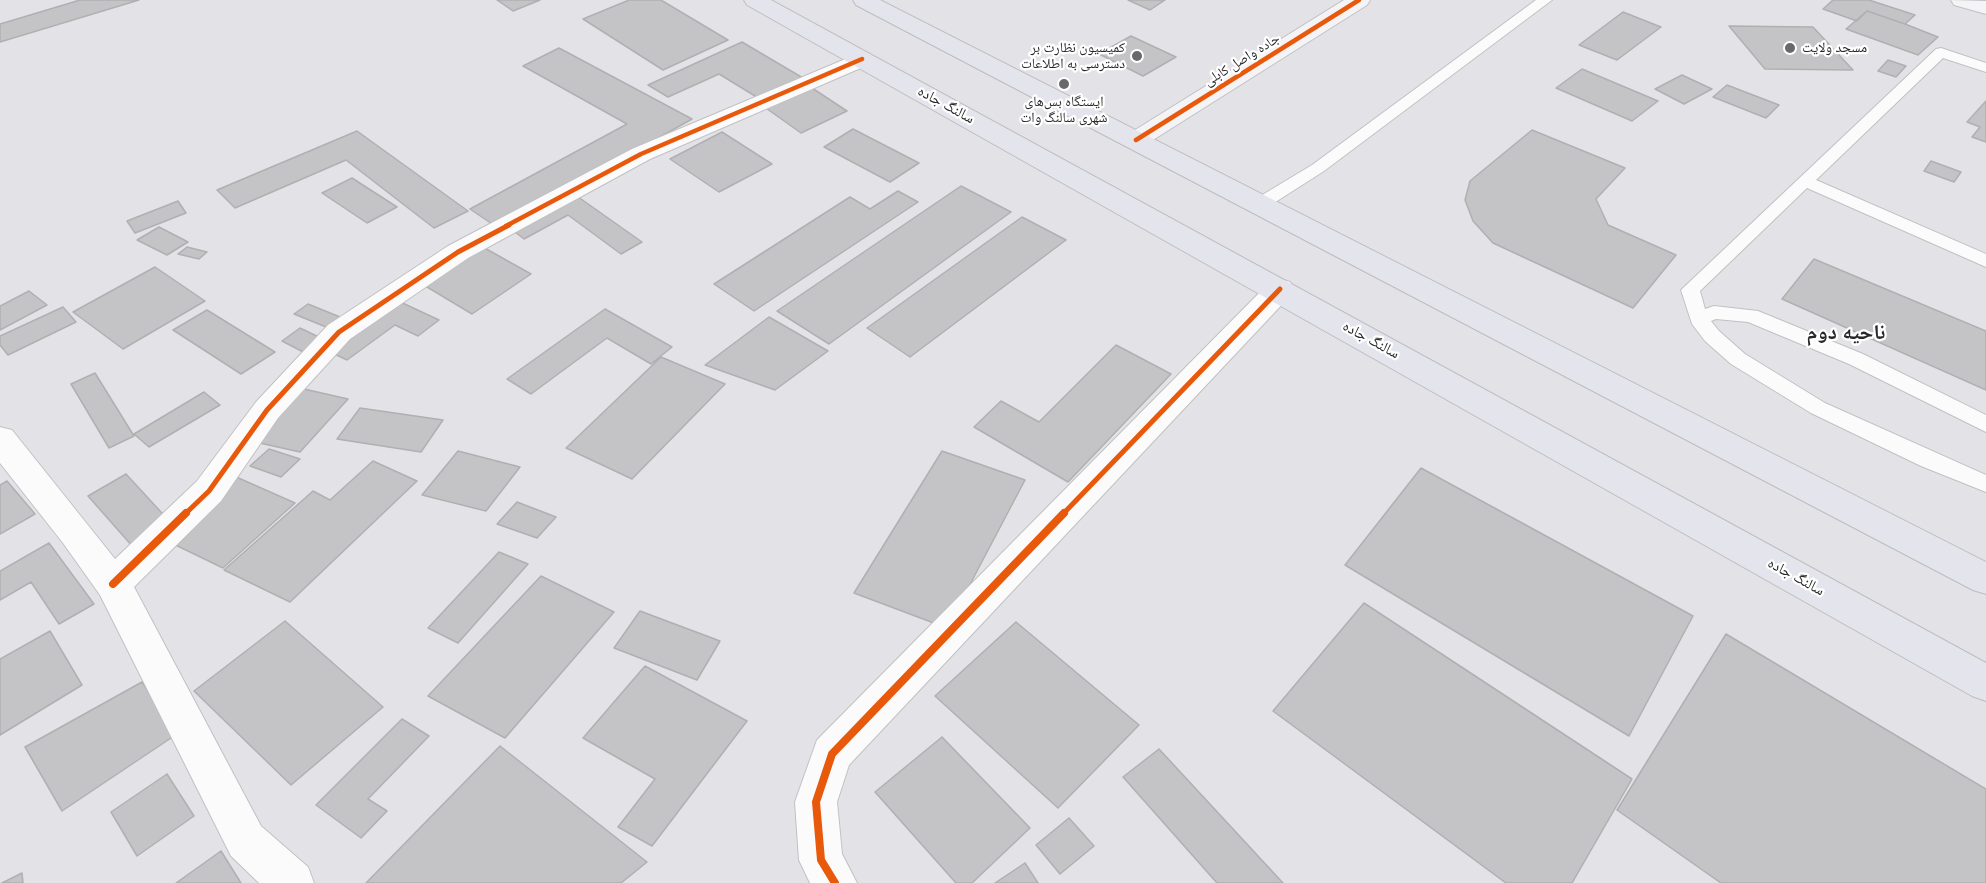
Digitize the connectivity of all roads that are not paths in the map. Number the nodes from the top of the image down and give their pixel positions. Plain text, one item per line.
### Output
1 (755, 0) edge
2 (864, 0) edge
3 (1359, 0) edge
4 (1545, 0) edge
5 (1962, 0) edge
6 (1986, 8) edge
7 (862, 59) junction
8 (1986, 68) edge
9 (1136, 140) junction
10 (1804, 181) junction
11 (1260, 204) junction
12 (1986, 261) edge
13 (1280, 289) junction
14 (1699, 320) junction
15 (1986, 424) edge
16 (0, 439) edge
17 (1986, 484) edge
18 (1986, 579) edge
19 (113, 584) junction
20 (1986, 683) edge
21 (292, 883) edge
22 (835, 883) edge

1 - 7 highway, سالنگ جاده
2 - 9 highway
3 - 9 street, جاده واصل کابلی
4 - 11 lane
5 - 6 street
7 - 13 highway, سالنگ جاده
7 - 19 street
8 - 10 lane
9 - 11 highway
10 - 12 lane
10 - 14 lane
11 - 18 highway
13 - 20 highway, سالنگ جاده
13 - 22 street
14 - 15 lane
14 - 17 lane
16 - 19 street
19 - 21 street

